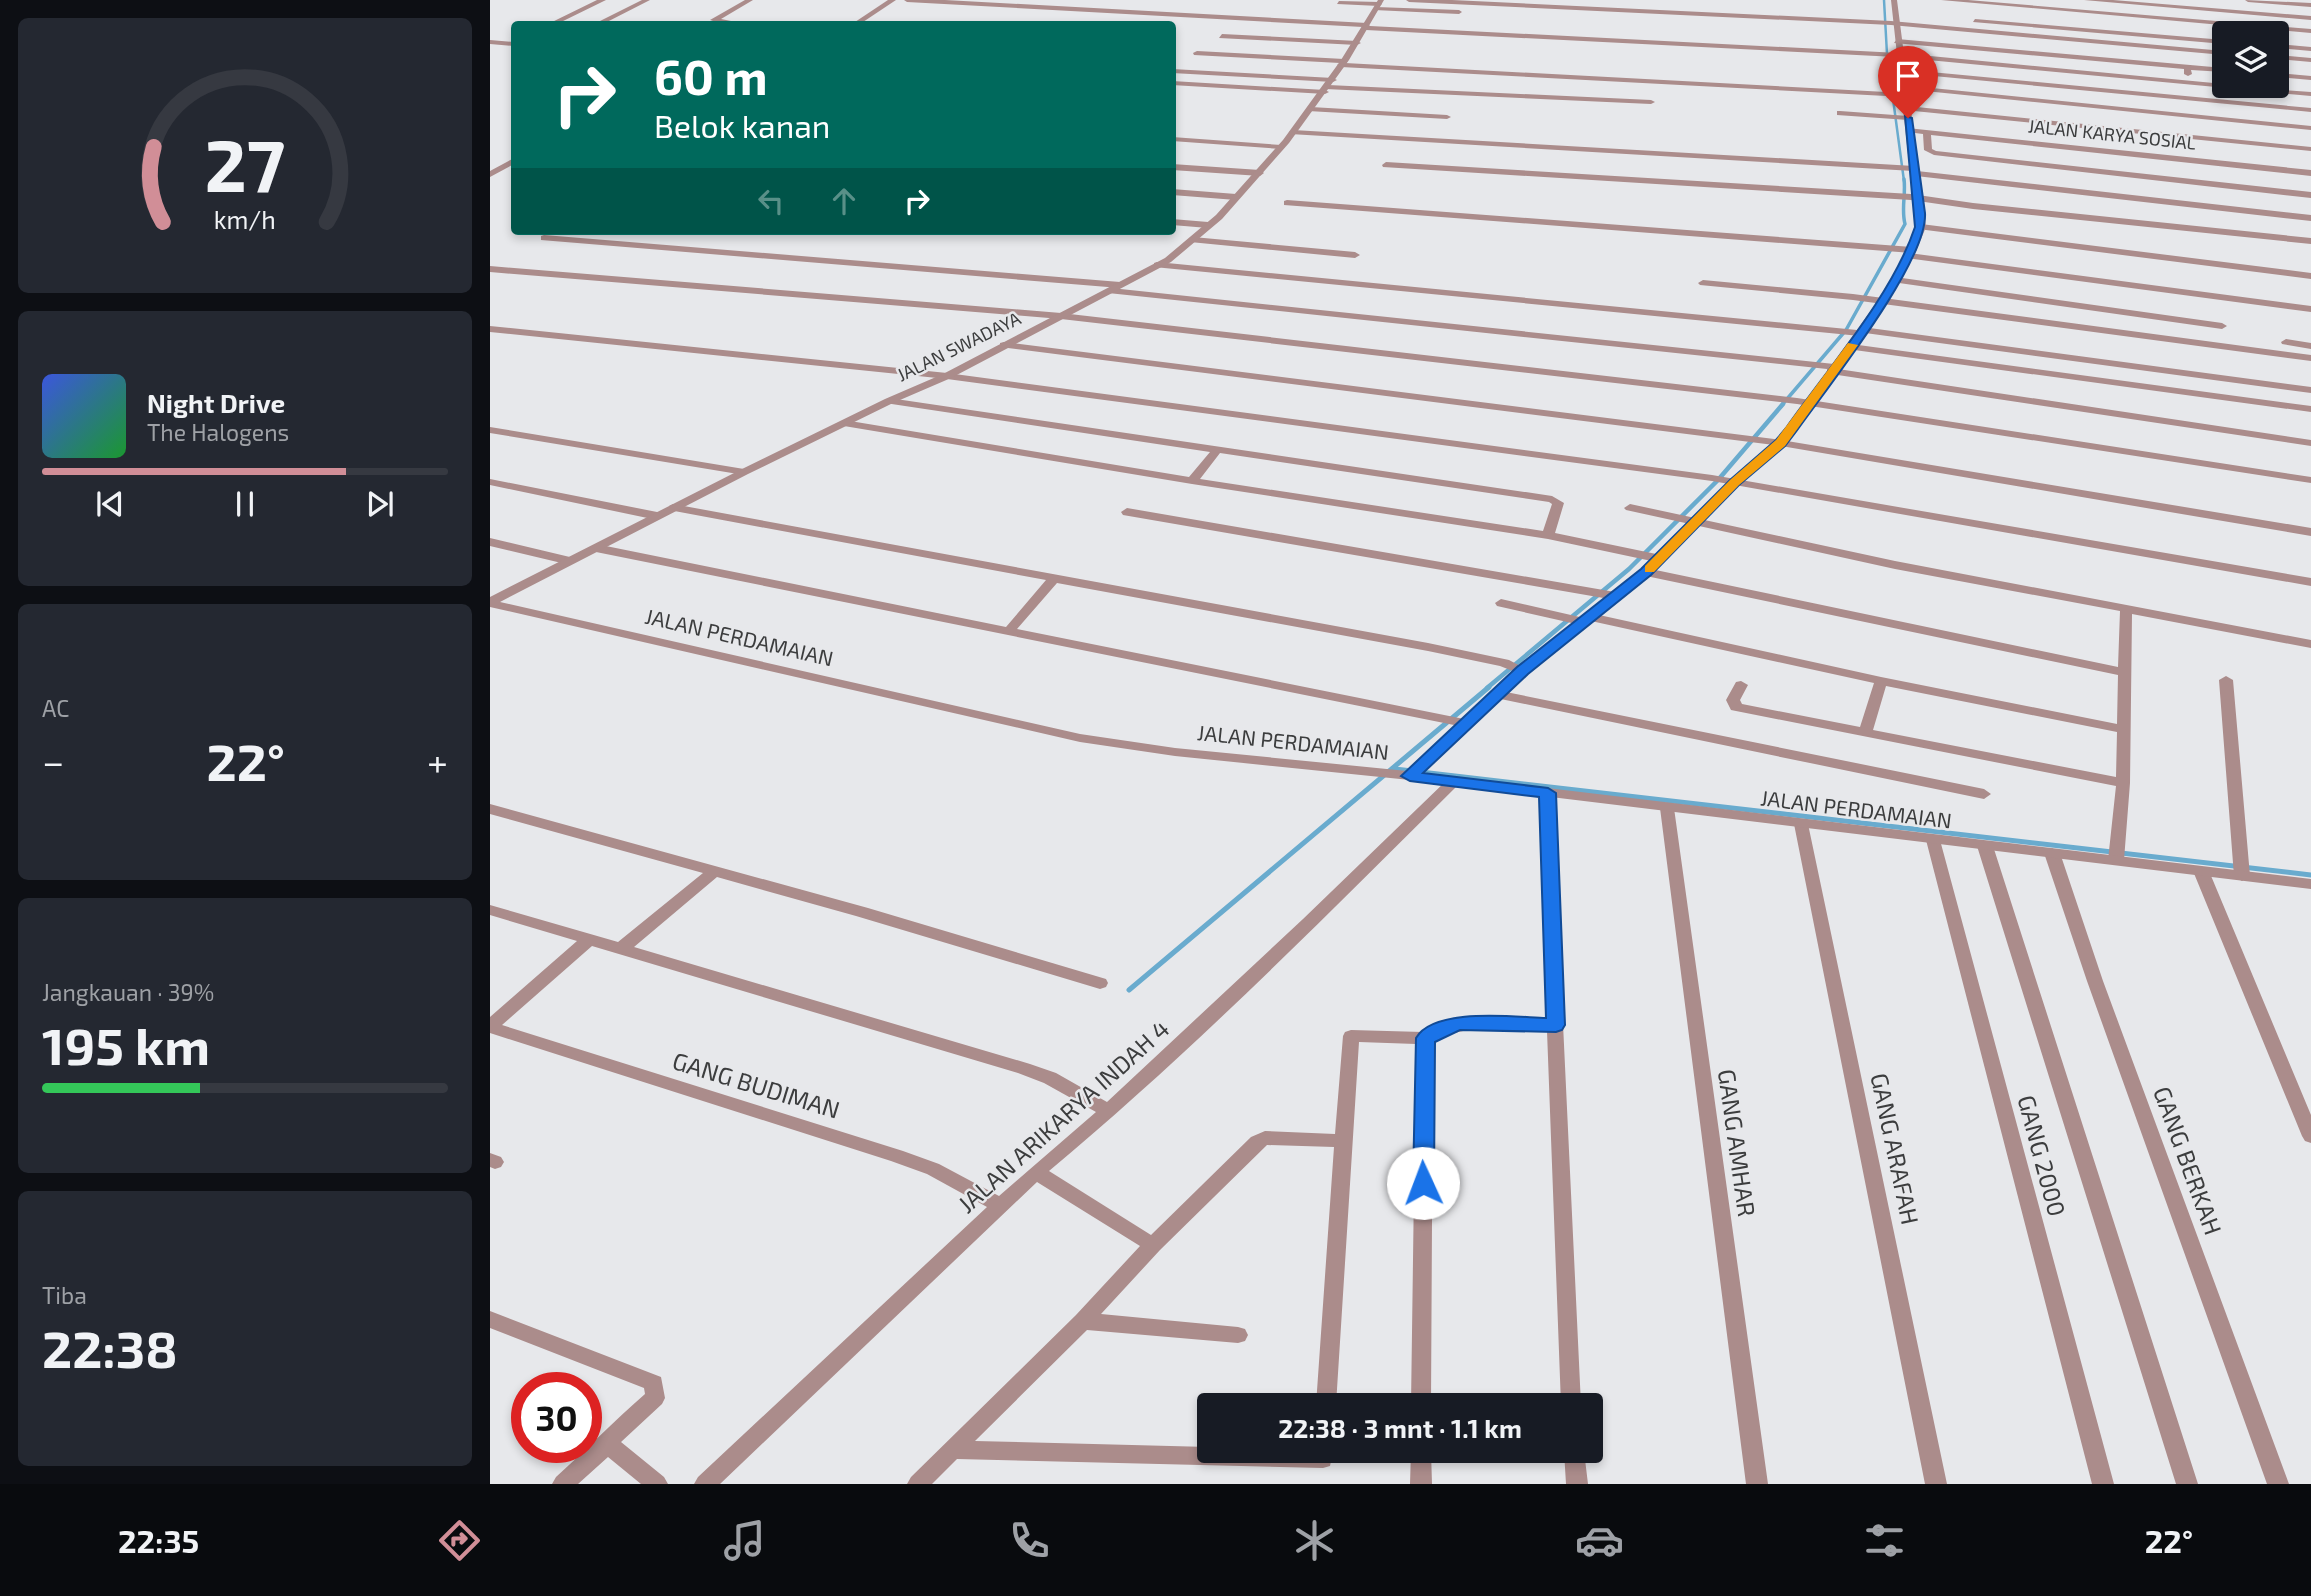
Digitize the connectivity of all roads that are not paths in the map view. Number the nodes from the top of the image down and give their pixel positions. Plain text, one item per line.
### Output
1 (603, 0) edge
2 (647, 0) edge
3 (750, 0) edge
4 (893, 0) edge
5 (907, 0) edge
6 (1409, 0) edge
7 (1894, 0) edge
8 (1944, 0) edge
9 (2087, 0) edge
10 (2248, 0) edge
11 (1339, 3) dead end
12 (2161, 3) edge
13 (1378, 4) edge
14 (2311, 5) edge
15 (1465, 12) dead end
16 (2311, 18) edge
17 (2161, 19) junction
18 (1893, 20) junction
19 (558, 21) edge
20 (604, 21) edge
21 (722, 21) edge
22 (861, 21) edge
23 (1367, 27) junction
24 (2311, 31) edge
25 (1222, 36) dead end
26 (2156, 36) junction
27 (490, 41) edge
28 (1897, 41) junction
29 (2212, 41) edge
30 (511, 43) edge
31 (1357, 43) junction
32 (2289, 47) edge
33 (2311, 49) edge
34 (2212, 51) edge
35 (1197, 53) dead end
36 (1897, 55) junction
37 (2289, 58) edge
38 (2311, 60) edge
39 (1343, 63) junction
40 (2188, 67) junction
41 (2212, 69) edge
42 (1176, 71) edge
43 (1902, 71) junction
44 (2289, 76) edge
45 (2311, 78) edge
46 (2188, 82) junction
47 (1176, 83) edge
48 (1328, 87) junction
49 (1903, 92) junction
50 (2311, 94) edge
51 (1651, 102) dead end
52 (1311, 109) junction
53 (2311, 110) edge
54 (1840, 113) dead end
55 (1447, 117) dead end
56 (1908, 119) junction
57 (2311, 128) edge
58 (1293, 132) junction
59 (1927, 132) junction
60 (1176, 139) edge
61 (1281, 147) junction
62 (2311, 149) edge
63 (511, 163) edge
64 (2221, 163) junction
65 (1386, 165) dead end
66 (1176, 167) edge
67 (1913, 170) junction
68 (1260, 173) junction
69 (2311, 173) edge
70 (490, 174) edge
71 (2226, 186) junction
72 (1176, 192) edge
73 (2311, 195) edge
74 (1236, 197) junction
75 (1914, 197) junction
76 (1287, 203) dead end
77 (2232, 209) junction
78 (2311, 218) edge
79 (1176, 222) edge
80 (1208, 225) junction
81 (1921, 227) junction
82 (2237, 232) junction
83 (544, 238) dead end
84 (1194, 240) junction
85 (2311, 241) edge
86 (1909, 252) junction
87 (1355, 255) dead end
88 (1157, 265) junction
89 (490, 269) edge
90 (2311, 276) edge
91 (1895, 280) junction
92 (1703, 283) dead end
93 (1116, 288) junction
94 (1882, 302) junction
95 (2311, 309) edge
96 (1061, 316) junction
97 (2222, 326) dead end
98 (490, 329) edge
99 (1857, 332) junction
100 (2286, 342) dead end
101 (1004, 345) junction
102 (2311, 346) edge
103 (1852, 347) junction
104 (2311, 358) edge
105 (1830, 368) junction
106 (947, 376) junction
107 (2311, 390) edge
108 (889, 401) junction
109 (1810, 402) junction
110 (2311, 409) edge
111 (844, 424) junction
112 (490, 430) edge
113 (1781, 443) junction
114 (2311, 443) edge
115 (1217, 449) junction
116 (744, 472) junction
117 (2311, 480) edge
118 (1192, 481) junction
119 (490, 482) edge
120 (1730, 482) junction
121 (673, 508) junction
122 (1630, 508) dead end
123 (1126, 512) dead end
124 (657, 516) junction
125 (1686, 520) junction
126 (2311, 532) edge
127 (1548, 534) junction
128 (490, 542) edge
129 (596, 548) junction
130 (1657, 557) junction
131 (570, 561) junction
132 (1646, 572) junction
133 (1053, 580) junction
134 (2311, 582) edge
135 (1607, 594) junction
136 (490, 603) edge
137 (1501, 603) dead end
138 (2126, 608) junction
139 (1588, 619) junction
140 (1008, 632) junction
141 (2311, 644) edge
142 (1515, 667) junction
143 (2125, 672) junction
144 (2225, 680) dead end
145 (1881, 681) junction
146 (1741, 685) dead end
147 (1496, 694) junction
148 (1454, 720) junction
149 (2122, 729) junction
150 (1865, 734) junction
151 (1412, 774) junction
152 (1453, 782) junction
153 (2123, 783) junction
154 (1548, 793) junction
155 (1984, 794) dead end
156 (490, 808) edge
157 (1667, 808) junction
158 (1801, 824) junction
159 (1933, 840) junction
160 (1985, 846) junction
161 (2052, 853) junction
162 (2116, 860) junction
163 (715, 871) junction
164 (2201, 871) junction
165 (2242, 876) junction
166 (2311, 884) edge
167 (490, 910) edge
168 (590, 939) junction
169 (622, 948) junction
170 (1100, 984) dead end
171 (1556, 1025) junction
172 (490, 1026) edge
173 (1425, 1038) junction
174 (1109, 1111) junction
175 (2311, 1136) edge
176 (1343, 1142) junction
177 (1036, 1172) junction
178 (1002, 1206) junction
179 (1153, 1245) junction
180 (490, 1319) edge
181 (1083, 1321) junction
182 (1238, 1335) dead end
183 (1327, 1393) edge
184 (1421, 1393) edge
185 (1571, 1393) edge
186 (608, 1444) junction
187 (951, 1450) junction
188 (1197, 1456) edge
189 (1421, 1463) edge
190 (1575, 1463) edge
191 (563, 1484) edge
192 (657, 1484) edge
193 (705, 1484) edge
194 (918, 1484) edge
195 (1421, 1484) edge
196 (1577, 1484) edge
197 (1757, 1484) edge
198 (1936, 1484) edge
199 (2103, 1484) edge
200 (2187, 1484) edge
201 (2278, 1484) edge

1 - 19 street
2 - 20 street
3 - 21 street
4 - 22 street
5 - 23 street
6 - 18 street
7 - 18 street
8 - 17 street
9 - 12 street
10 - 14 street
11 - 13 street
12 - 16 street
12 - 17 street
13 - 15 street
13 - 23 street, JALAN SWADAYA
17 - 24 street
17 - 26 street
18 - 26 street
18 - 28 street
18 - 34 street
23 - 31 street, JALAN SWADAYA
23 - 36 street
25 - 31 street
26 - 29 street
27 - 30 street
28 - 36 street
28 - 40 street
31 - 39 street, JALAN SWADAYA
32 - 33 street
35 - 39 street
36 - 43 street
36 - 46 street
37 - 38 street
39 - 48 street, JALAN SWADAYA
39 - 49 street
40 - 41 street
40 - 46 street
42 - 48 street
43 - 49 street
43 - 53 street
44 - 45 street
46 - 50 street
47 - 48 street
48 - 51 street
48 - 52 street, JALAN SWADAYA
49 - 56 street
49 - 57 street
52 - 55 street
52 - 58 street, JALAN SWADAYA
54 - 56 street
56 - 59 street, JALAN KARYA SOSIAL
56 - 62 street
56 - 67 street
58 - 61 street, JALAN SWADAYA
58 - 67 street
59 - 64 street, JALAN KARYA SOSIAL
59 - 71 street
60 - 61 street
61 - 68 street, JALAN SWADAYA
63 - 70 street
64 - 69 street, JALAN KARYA SOSIAL
64 - 71 street
65 - 75 street
66 - 68 street
67 - 75 street
67 - 77 street
68 - 74 street, JALAN SWADAYA
71 - 73 street
71 - 77 street
72 - 74 street
74 - 80 street, JALAN SWADAYA
75 - 81 street
75 - 82 street
76 - 86 street
77 - 78 street
77 - 82 street
79 - 80 street
80 - 84 street, JALAN SWADAYA
81 - 86 street
81 - 90 street
82 - 85 street
83 - 93 street
84 - 87 street
84 - 88 street, JALAN SWADAYA
86 - 91 street
86 - 95 street
88 - 93 street, JALAN SWADAYA
88 - 99 street
89 - 96 street
91 - 94 street
91 - 97 street
92 - 94 street
93 - 96 street, JALAN SWADAYA
93 - 105 street
94 - 99 street
94 - 104 street
96 - 101 street, JALAN SWADAYA
96 - 109 street
98 - 106 street
99 - 103 street
99 - 107 street
100 - 102 street
101 - 106 street, JALAN SWADAYA
101 - 113 street
103 - 105 street
103 - 110 street
105 - 109 street
105 - 114 street
106 - 108 street, JALAN SWADAYA
106 - 120 street
108 - 111 street, JALAN SWADAYA
108 - 115 street
109 - 113 street
109 - 117 street
111 - 116 street, JALAN SWADAYA
111 - 118 street
112 - 116 street
113 - 120 street
113 - 126 street
115 - 118 street
115 - 127 street
116 - 121 street, JALAN SWADAYA
118 - 127 street
119 - 124 street
120 - 125 street
120 - 134 street
121 - 124 street, JALAN SWADAYA
121 - 133 street
122 - 125 street
123 - 135 street
124 - 129 street, JALAN SWADAYA
125 - 130 street
125 - 138 street
127 - 130 street
128 - 131 street
129 - 131 street, JALAN SWADAYA
129 - 140 street
130 - 132 street
131 - 136 street, JALAN SWADAYA
132 - 135 street
132 - 143 street
133 - 140 street
133 - 142 street
135 - 139 street
136 - 151 street, JALAN PERDAMAIAN
137 - 139 street
138 - 141 street
138 - 143 street
139 - 142 street
139 - 145 street
140 - 148 street
142 - 147 street
143 - 149 street
144 - 165 street
145 - 149 street
145 - 150 street
146 - 150 street
147 - 148 street
147 - 155 street
148 - 151 street
149 - 153 street
150 - 153 street
151 - 152 street, JALAN PERDAMAIAN
152 - 154 street, JALAN PERDAMAIAN
152 - 174 street, JALAN ARIKARYA INDAH 4
153 - 162 street
154 - 157 street, JALAN PERDAMAIAN
154 - 171 street
156 - 163 street
157 - 158 street, JALAN PERDAMAIAN
157 - 197 street, GANG AMHAR
158 - 159 street, JALAN PERDAMAIAN
158 - 198 street, GANG ARAFAH
159 - 160 street, JALAN PERDAMAIAN
159 - 199 street, GANG 2000
160 - 161 street, JALAN PERDAMAIAN
160 - 200 street
161 - 162 street, JALAN PERDAMAIAN
161 - 201 street, GANG BERKAH
162 - 164 street, JALAN PERDAMAIAN
163 - 169 street
163 - 170 street
164 - 165 street, JALAN PERDAMAIAN
164 - 175 street
165 - 166 street, JALAN PERDAMAIAN
167 - 168 street
168 - 169 street
168 - 172 street
169 - 174 street
171 - 173 street
171 - 185 street
172 - 178 street, GANG BUDIMAN
173 - 176 street
173 - 184 street
174 - 177 street, JALAN ARIKARYA INDAH 4
176 - 179 street
176 - 183 street
177 - 178 street, JALAN ARIKARYA INDAH 4
177 - 179 street
178 - 193 street, JALAN ARIKARYA INDAH 4
179 - 181 street
180 - 186 street
181 - 182 street
181 - 187 street
186 - 191 street
186 - 192 street
187 - 188 street
187 - 194 street
189 - 195 street
190 - 196 street

